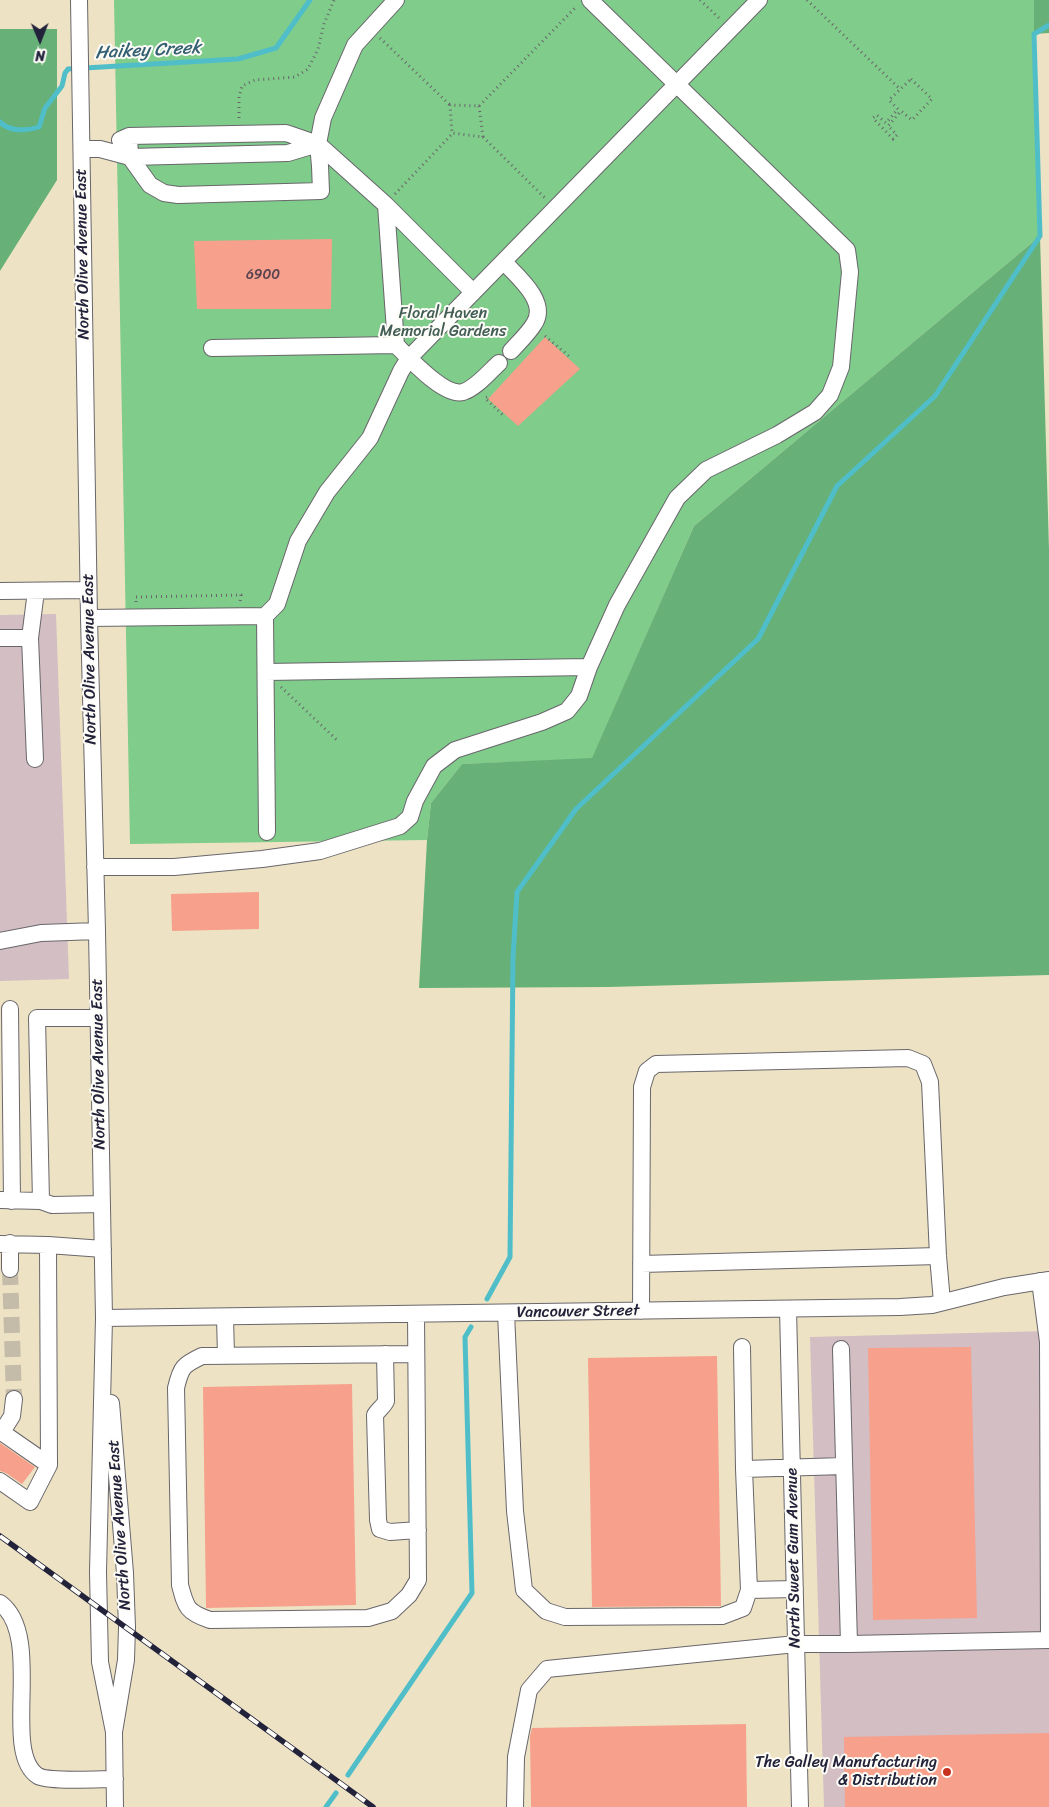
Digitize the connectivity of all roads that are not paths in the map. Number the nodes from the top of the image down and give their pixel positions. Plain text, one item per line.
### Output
1 (79, 0) edge
2 (396, 0) edge
3 (759, 0) edge
4 (585, 1) edge
5 (675, 84) junction
6 (129, 136) junction
7 (318, 144) junction
8 (82, 149) junction
9 (100, 149) junction
10 (130, 157) junction
11 (389, 201) junction
12 (504, 262) junction
13 (473, 292) junction
14 (396, 345) junction
15 (212, 348) dead end
16 (409, 358) junction
17 (88, 590) junction
18 (0, 591) edge
19 (36, 591) junction
20 (265, 616) junction
21 (89, 618) junction
22 (0, 638) edge
23 (30, 638) junction
24 (589, 667) junction
25 (266, 672) junction
26 (35, 759) dead end
27 (268, 832) dead end
28 (95, 867) junction
29 (97, 931) junction
30 (0, 941) edge
31 (5, 1008) edge
32 (37, 1018) junction
33 (98, 1018) junction
34 (39, 1109) junction
35 (6, 1110) edge
36 (6, 1201) edge
37 (41, 1201) junction
38 (102, 1204) junction
39 (5, 1244) edge
40 (48, 1245) junction
41 (102, 1249) junction
42 (938, 1256) junction
43 (641, 1264) junction
44 (10, 1269) tunnel mouth
45 (1045, 1280) edge
46 (942, 1302) junction
47 (788, 1309) junction
48 (641, 1311) junction
49 (506, 1313) junction
50 (416, 1314) junction
51 (225, 1317) junction
52 (104, 1318) junction
53 (742, 1347) dead end
54 (841, 1349) dead end
55 (385, 1354) junction
56 (416, 1354) junction
57 (226, 1356) junction
58 (14, 1399) tunnel mouth
59 (1, 1432) edge
60 (49, 1465) junction
61 (844, 1466) junction
62 (744, 1469) junction
63 (791, 1469) junction
64 (0, 1480) edge
65 (418, 1530) junction
66 (795, 1589) junction
67 (749, 1590) junction
68 (0, 1603) edge
69 (1049, 1639) edge
70 (796, 1644) junction
71 (848, 1644) junction
72 (114, 1732) junction
73 (115, 1779) junction
74 (115, 1807) edge
75 (515, 1807) edge
76 (800, 1807) edge

1 - 8 street, North Olive Avenue East
2 - 7 street
3 - 5 street
4 - 5 street
5 - 12 street
5 - 24 street
6 - 7 street
6 - 9 street
6 - 10 street
7 - 10 street
7 - 10 street
7 - 11 street
8 - 9 street
8 - 17 street, North Olive Avenue East
9 - 10 street
11 - 13 street
11 - 14 street
12 - 13 street
12 - 16 street
13 - 16 street
14 - 15 street
14 - 16 street
16 - 20 street
17 - 19 street
17 - 21 street, North Olive Avenue East
18 - 19 street
19 - 23 street
20 - 21 street
20 - 25 street
21 - 28 street, North Olive Avenue East
22 - 23 street
23 - 26 street
24 - 25 street
24 - 28 street
25 - 27 street
28 - 29 street, North Olive Avenue East
29 - 30 street
29 - 33 street, North Olive Avenue East
31 - 32 street
31 - 35 street
32 - 33 street
32 - 34 street
33 - 38 street, North Olive Avenue East
34 - 35 street
34 - 37 street
35 - 36 street
36 - 37 street
37 - 38 street
38 - 41 street, North Olive Avenue East
39 - 40 street
39 - 44 street
40 - 41 street
40 - 60 street
41 - 52 street, North Olive Avenue East
42 - 43 street
42 - 43 street
42 - 46 street
43 - 48 street
45 - 46 street, Vancouver Street
45 - 69 street
46 - 47 street, Vancouver Street
47 - 48 street, Vancouver Street
47 - 63 street, North Sweet Gum Avenue
48 - 49 street, Vancouver Street
49 - 50 street, Vancouver Street
49 - 67 street
50 - 51 street, Vancouver Street
50 - 56 street
51 - 52 street, Vancouver Street
51 - 57 street
52 - 72 street, North Olive Avenue East
52 - 72 street, North Olive Avenue East
53 - 62 street
54 - 61 street
55 - 56 street
55 - 57 street
55 - 65 street
56 - 65 street
57 - 65 street
58 - 59 street
59 - 60 street
60 - 64 street
61 - 63 street
61 - 71 street
62 - 63 street
62 - 67 street
63 - 66 street, North Sweet Gum Avenue
66 - 67 street
66 - 70 street, North Sweet Gum Avenue
68 - 73 street
69 - 71 street
70 - 71 street
70 - 75 street
70 - 76 street, North Sweet Gum Avenue
72 - 73 street, North Olive Avenue East
73 - 74 street, North Olive Avenue East

